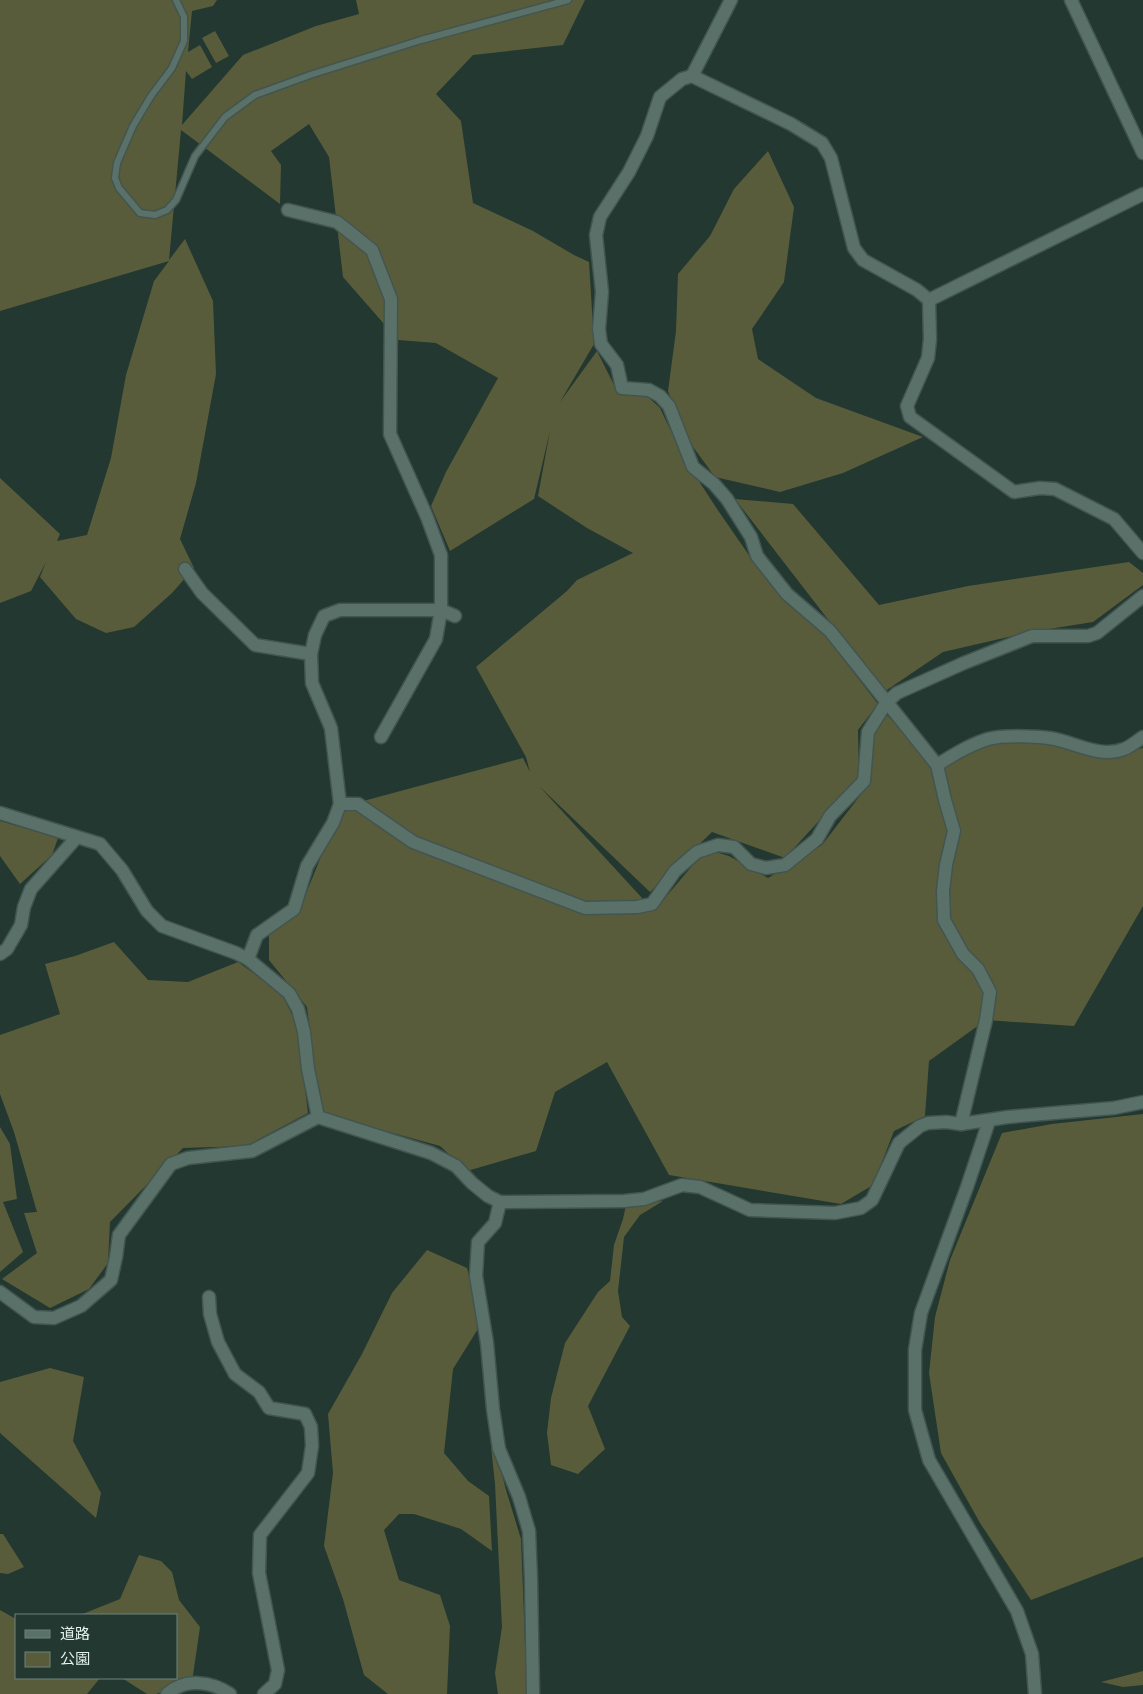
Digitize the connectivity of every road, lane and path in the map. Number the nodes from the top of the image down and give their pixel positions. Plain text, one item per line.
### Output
1 (176, 0) edge
2 (568, 0) edge
3 (732, 0) edge
4 (1071, 0) edge
5 (692, 76) junction
6 (1143, 153) edge
7 (1143, 194) edge
8 (288, 210) dead end
9 (928, 300) junction
10 (1143, 553) edge
11 (184, 569) dead end
12 (1143, 596) edge
13 (441, 610) junction
14 (455, 616) dead end
15 (311, 654) junction
16 (886, 703) junction
17 (1143, 736) edge
18 (381, 737) dead end
19 (936, 766) junction
20 (340, 804) junction
21 (0, 813) edge
22 (77, 837) junction
23 (0, 954) edge
24 (248, 959) junction
25 (1143, 1102) edge
26 (318, 1117) junction
27 (989, 1121) junction
28 (961, 1124) junction
29 (500, 1202) junction
30 (0, 1292) edge
31 (208, 1297) dead end
32 (167, 1694) edge
33 (230, 1694) edge
34 (264, 1694) edge
35 (533, 1694) edge
36 (1035, 1694) edge

1 - 2 lane
3 - 5 street
4 - 6 street
5 - 9 street
5 - 16 street
7 - 9 street
8 - 13 street
9 - 10 street
11 - 15 street
12 - 16 street
13 - 14 street
13 - 15 street
13 - 18 street
15 - 20 street
16 - 19 street
16 - 20 street
17 - 19 street
19 - 28 street
20 - 24 street
21 - 22 street
22 - 23 street
22 - 24 street
24 - 26 street
25 - 27 street
26 - 29 street
26 - 30 street
27 - 28 street
27 - 36 street
28 - 29 street
29 - 35 street
31 - 34 street
32 - 33 street

